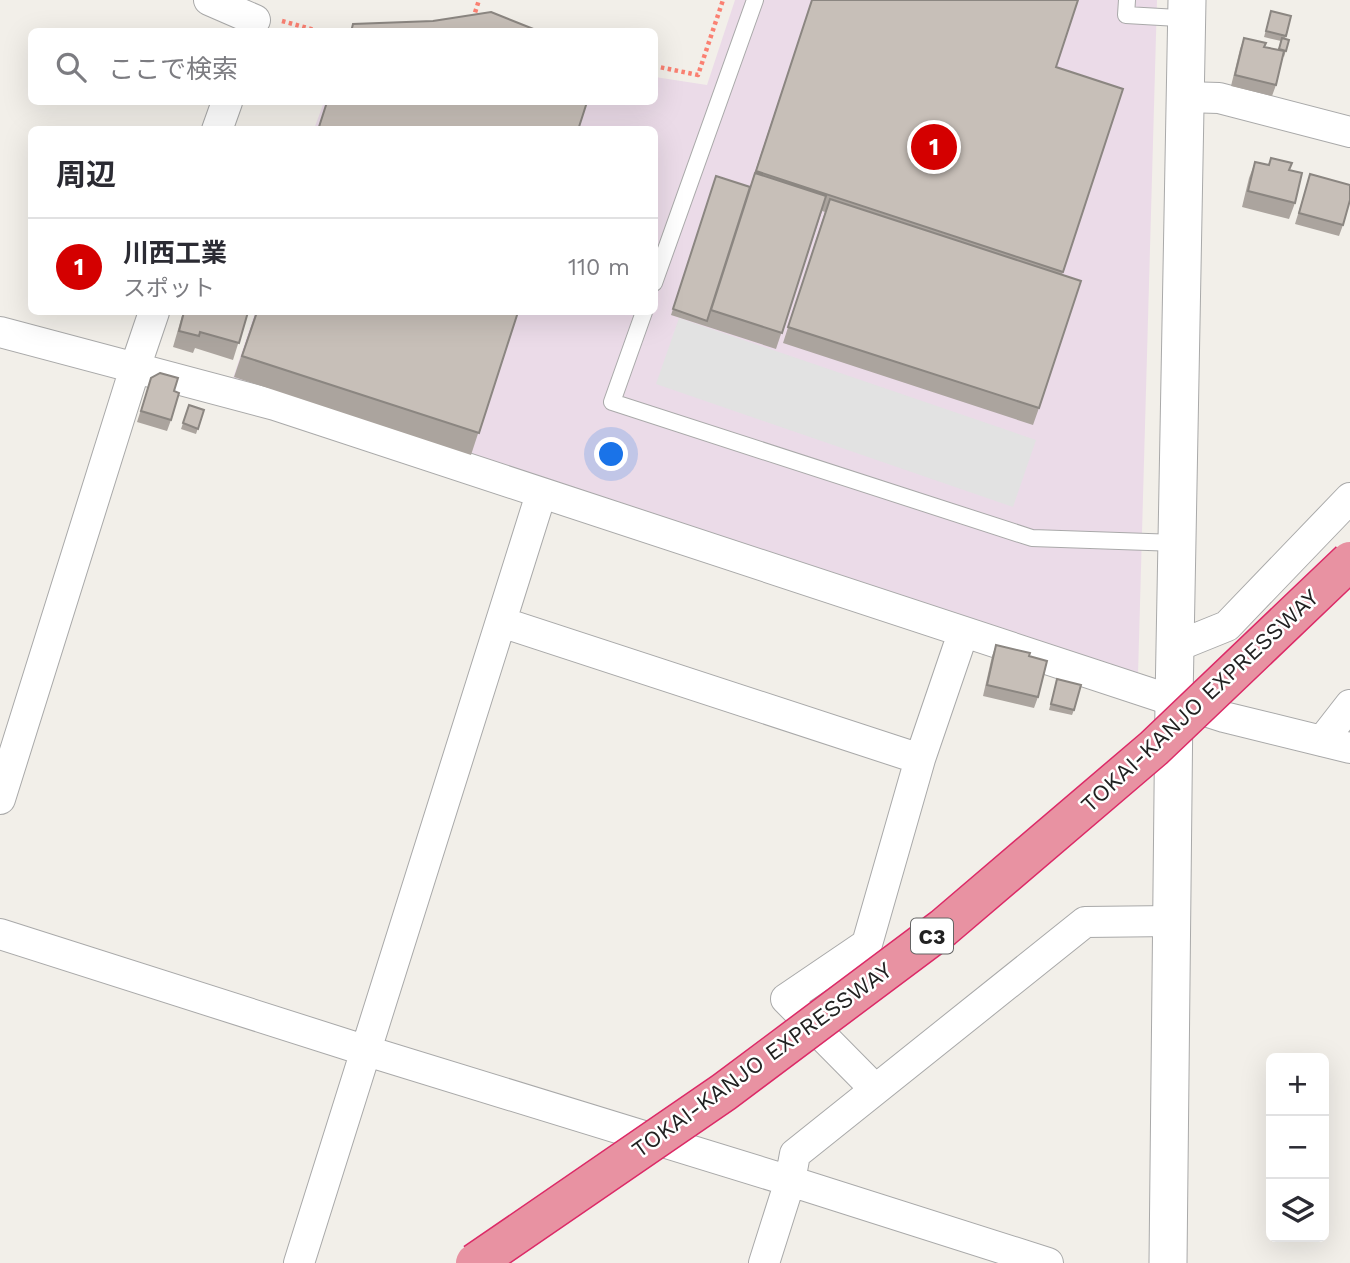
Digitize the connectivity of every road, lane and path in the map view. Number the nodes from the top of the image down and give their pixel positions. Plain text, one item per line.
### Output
1 (209, 0) edge
2 (479, 0) edge
3 (723, 0) edge
4 (755, 0) edge
5 (1127, 0) edge
6 (1182, 9) edge
7 (256, 16) edge
8 (472, 23) edge
9 (306, 28) edge
10 (658, 67) edge
11 (1185, 97) junction
12 (226, 105) edge
13 (218, 126) edge
14 (1350, 132) edge
15 (658, 272) edge
16 (154, 315) edge
17 (644, 315) edge
18 (0, 332) edge
19 (135, 368) junction
20 (541, 494) junction
21 (1350, 498) edge
22 (1177, 543) junction
23 (1350, 561) edge
24 (500, 622) junction
25 (963, 633) junction
26 (1175, 647) junction
27 (1174, 701) junction
28 (1350, 705) edge
29 (1336, 745) edge
30 (920, 759) junction
31 (0, 799) edge
32 (1172, 920) junction
33 (0, 934) edge
34 (367, 1051) junction
35 (875, 1089) junction
36 (790, 1181) junction
37 (299, 1263) edge
38 (475, 1263) edge
39 (764, 1263) edge
40 (1048, 1263) edge
41 (1168, 1263) edge

1 - 7 street
2 - 8 path
3 - 10 path
4 - 15 lane
5 - 6 lane
6 - 11 street
7 - 9 path
11 - 14 street
11 - 22 street
12 - 13 street
16 - 19 street
17 - 22 lane
18 - 19 street
19 - 20 street
19 - 31 street
20 - 24 street
20 - 25 street
21 - 26 street
22 - 26 street
23 - 38 highway, TOKAI-KANJO EXPRESSWAY / C3, bridge
24 - 30 street
24 - 34 street
25 - 27 street
25 - 30 street
26 - 27 street
27 - 29 street
27 - 32 street
28 - 29 street
30 - 35 street
32 - 35 street
32 - 41 street
33 - 34 street
34 - 36 street
34 - 37 street
35 - 36 street
36 - 39 street
36 - 40 street

